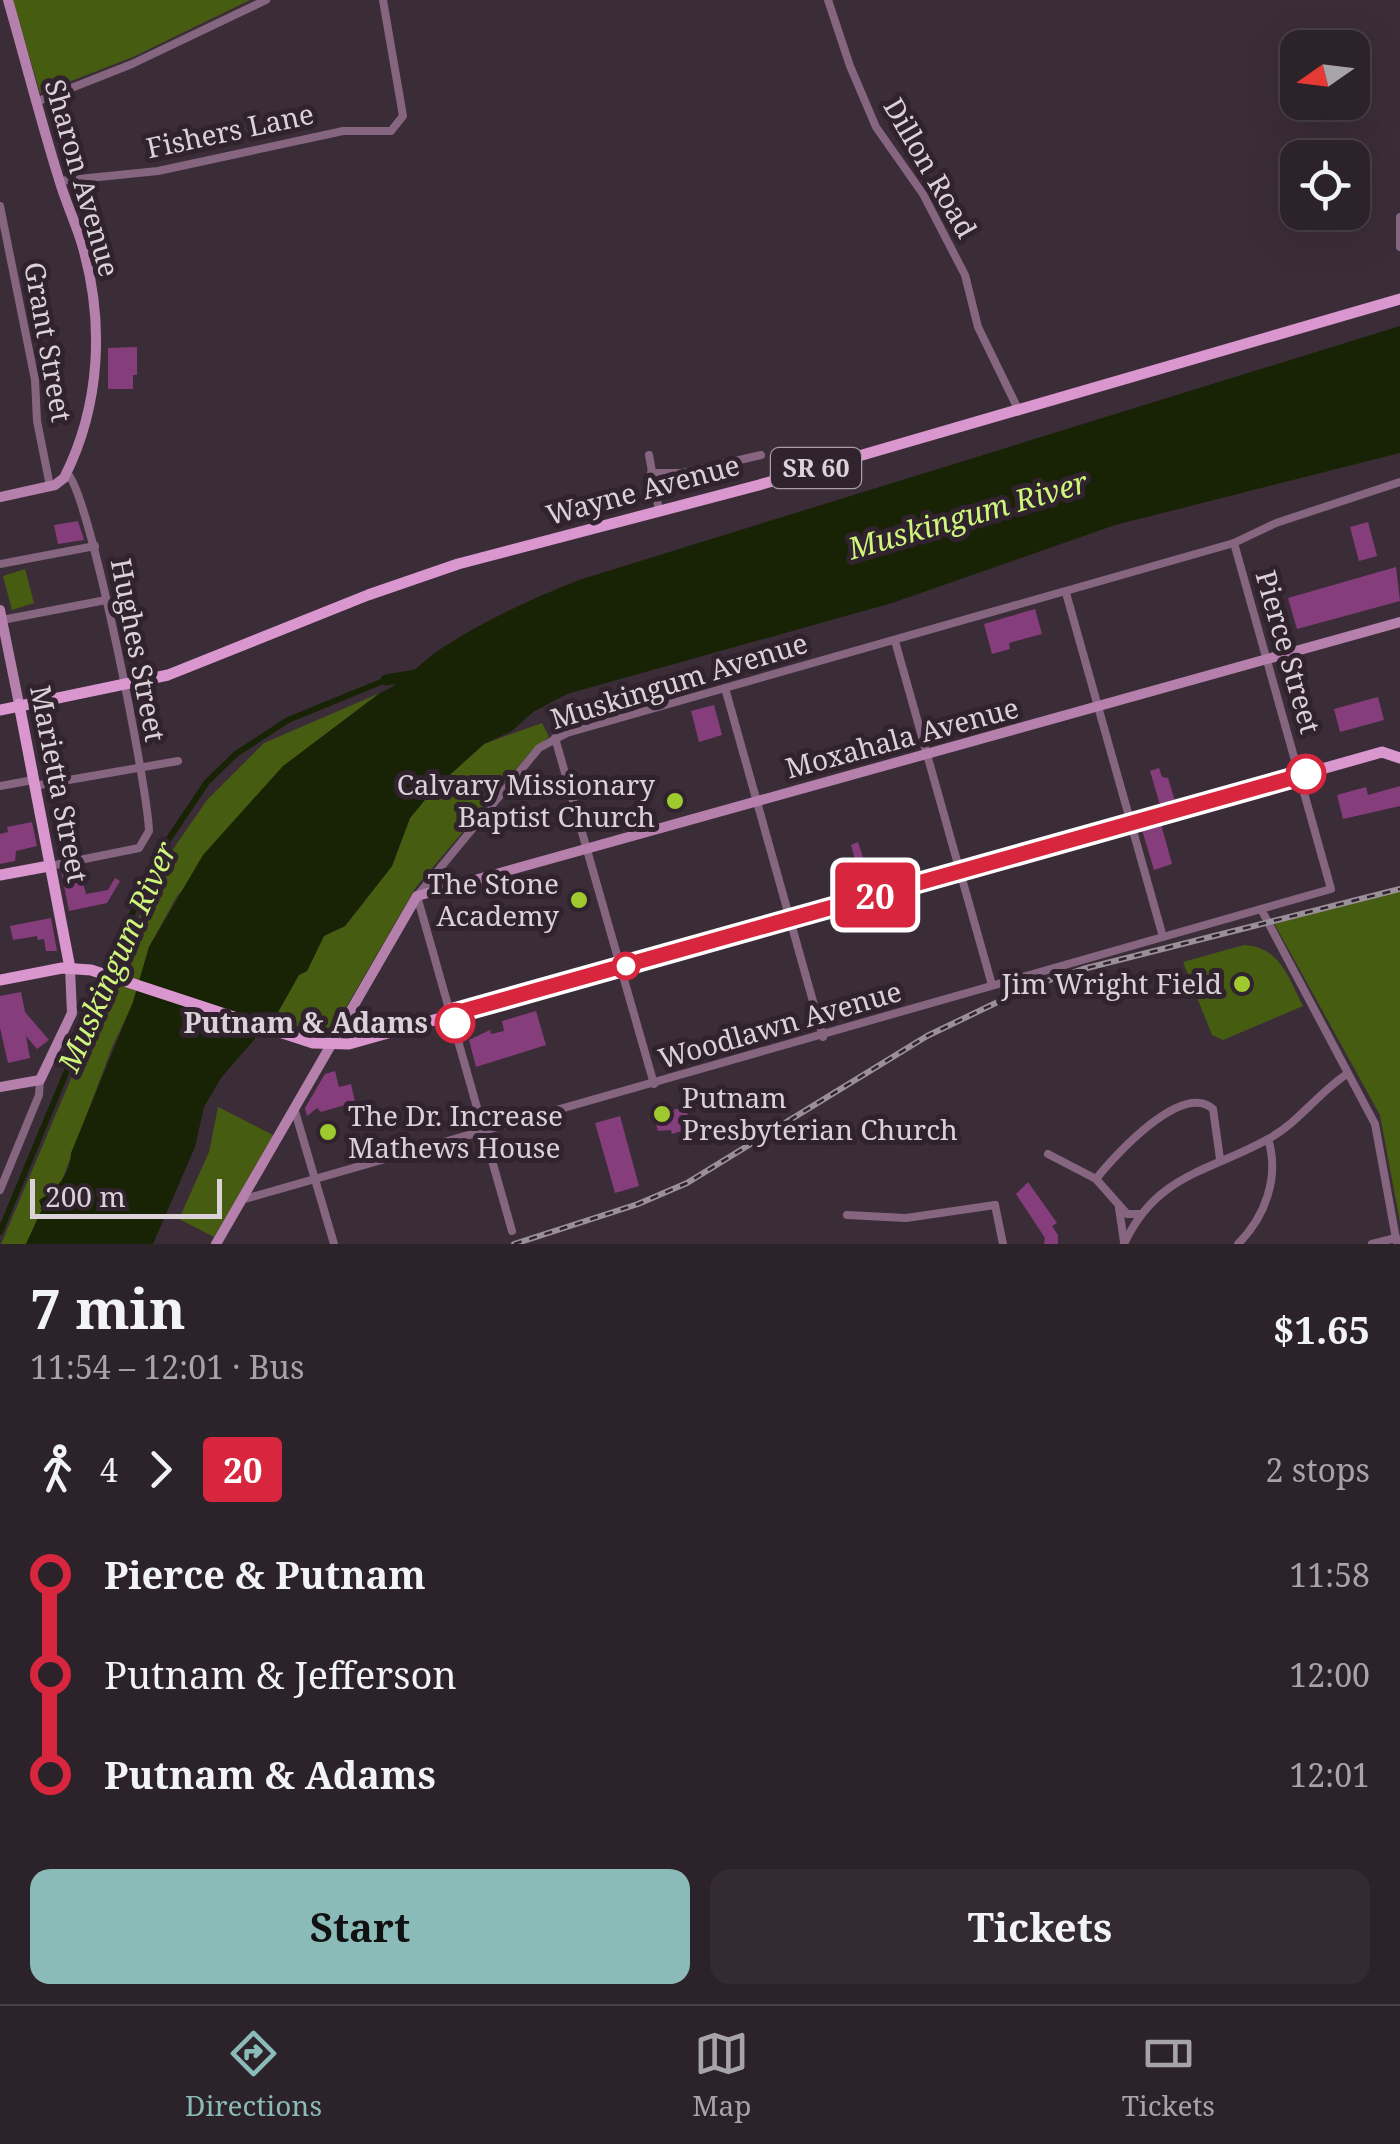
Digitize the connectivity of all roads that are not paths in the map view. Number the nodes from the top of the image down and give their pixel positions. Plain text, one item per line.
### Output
1 (8, 0) edge
2 (266, 0) edge
3 (383, 0) edge
4 (828, 0) edge
5 (36, 102) junction
6 (59, 181) junction
7 (0, 206) edge
8 (1400, 217) edge
9 (1400, 248) edge
10 (1400, 299) edge
11 (1020, 411) junction
12 (649, 454) dead end
13 (760, 455) dead end
14 (66, 473) junction
15 (651, 473) junction
16 (1400, 482) edge
17 (50, 486) junction
18 (0, 496) edge
19 (658, 511) junction
20 (1234, 543) junction
21 (94, 546) junction
22 (0, 564) edge
23 (1066, 594) junction
24 (106, 600) junction
25 (1, 615) edge
26 (1400, 622) edge
27 (896, 641) junction
28 (1266, 659) junction
29 (122, 684) junction
30 (726, 688) junction
31 (19, 704) junction
32 (1098, 707) junction
33 (0, 710) edge
34 (555, 738) junction
35 (1400, 747) edge
36 (1382, 752) junction
37 (927, 754) junction
38 (1400, 758) edge
39 (178, 761) dead end
40 (138, 768) junction
41 (1299, 776) junction
42 (34, 783) junction
43 (0, 786) edge
44 (757, 801) junction
45 (1131, 823) junction
46 (587, 850) junction
47 (49, 866) junction
48 (960, 871) junction
49 (0, 876) edge
50 (1331, 889) joint
51 (417, 896) junction
52 (1260, 909) junction
53 (790, 919) junction
54 (1163, 937) junction
55 (620, 967) junction
56 (70, 968) junction
57 (0, 980) edge
58 (992, 984) junction
59 (452, 1014) junction
60 (823, 1036) junction
61 (330, 1044) junction
62 (1348, 1074) junction
63 (40, 1080) junction
64 (654, 1084) junction
65 (0, 1088) edge
66 (294, 1108) junction
67 (485, 1131) junction
68 (1268, 1139) junction
69 (1048, 1154) dead end
70 (1220, 1159) junction
71 (1096, 1179) junction
72 (316, 1180) junction
73 (0, 1190) edge
74 (241, 1200) junction
75 (1118, 1208) junction
76 (1140, 1214) junction
77 (847, 1215) dead end
78 (512, 1231) dead end
79 (1397, 1241) edge
80 (1124, 1243) edge
81 (216, 1244) edge
82 (334, 1244) edge
83 (1002, 1244) edge
84 (1238, 1244) edge
85 (1372, 1244) edge

1 - 5 street, Sharon Avenue
2 - 5 street
3 - 6 street, Fishers Lane
4 - 11 street, Dillon Road
5 - 6 street, Sharon Avenue
6 - 14 street, Sharon Avenue
7 - 17 street, Grant Street
8 - 9 street
10 - 11 main road, Wayne Avenue / SR 60
11 - 19 main road, Wayne Avenue / SR 60
12 - 15 street
13 - 15 street
14 - 17 street
14 - 21 street, Hughes Street
15 - 19 street
16 - 20 street, Muskingum Avenue
17 - 18 street
19 - 29 main road, Wayne Avenue / SR 60
20 - 23 street, Muskingum Avenue
20 - 28 street, Pierce Street
21 - 22 street
21 - 24 street, Hughes Street
23 - 27 street, Muskingum Avenue
23 - 32 street
24 - 25 street
24 - 29 street, Hughes Street
25 - 31 street, Marietta Street
26 - 28 street, Moxahala Avenue
27 - 30 street, Muskingum Avenue
27 - 37 street
28 - 32 street, Moxahala Avenue
28 - 41 street, Pierce Street
29 - 31 main road, Wayne Avenue / SR 60
29 - 40 street, Hughes Street
30 - 34 street, Muskingum Avenue
30 - 44 street
31 - 33 main road, SR 60
31 - 42 main road, Marietta Street
32 - 37 street, Moxahala Avenue
32 - 45 street
34 - 46 street
34 - 51 street, Muskingum Avenue
35 - 36 street
36 - 38 main road
36 - 41 main road
37 - 44 street, Moxahala Avenue
37 - 48 street
39 - 40 street
40 - 42 street
40 - 47 street, Hughes Street
41 - 45 main road
41 - 50 street, Pierce Street
42 - 43 street
42 - 47 main road, Marietta Street
44 - 46 street, Moxahala Avenue
44 - 53 street
45 - 48 main road
45 - 54 street
46 - 51 street, Moxahala Avenue
46 - 55 street
47 - 49 main road
47 - 56 main road, Marietta Street
48 - 53 main road
48 - 58 street
50 - 52 street, Woodlawn Avenue
51 - 59 street
51 - 61 street, Muskingum Avenue
52 - 54 street, Woodlawn Avenue
52 - 62 street
53 - 55 main road
53 - 60 street
54 - 58 street, Woodlawn Avenue
55 - 59 main road
55 - 64 street
56 - 57 main road
56 - 61 main road
56 - 63 street
58 - 60 street, Woodlawn Avenue
59 - 61 main road
59 - 67 street
60 - 64 street, Woodlawn Avenue
61 - 66 street, Muskingum Avenue
62 - 68 street
62 - 79 street
63 - 65 street
63 - 73 street
64 - 67 street, Woodlawn Avenue
66 - 72 street
66 - 74 street, Muskingum Avenue
67 - 72 street, Woodlawn Avenue
67 - 78 street
68 - 70 street
68 - 84 street
69 - 71 street
70 - 71 street
70 - 76 street
71 - 75 street
72 - 74 street, Woodlawn Avenue
72 - 82 street
74 - 81 street, Muskingum Avenue
75 - 76 street
75 - 80 street
76 - 80 street
77 - 83 street
79 - 85 street

